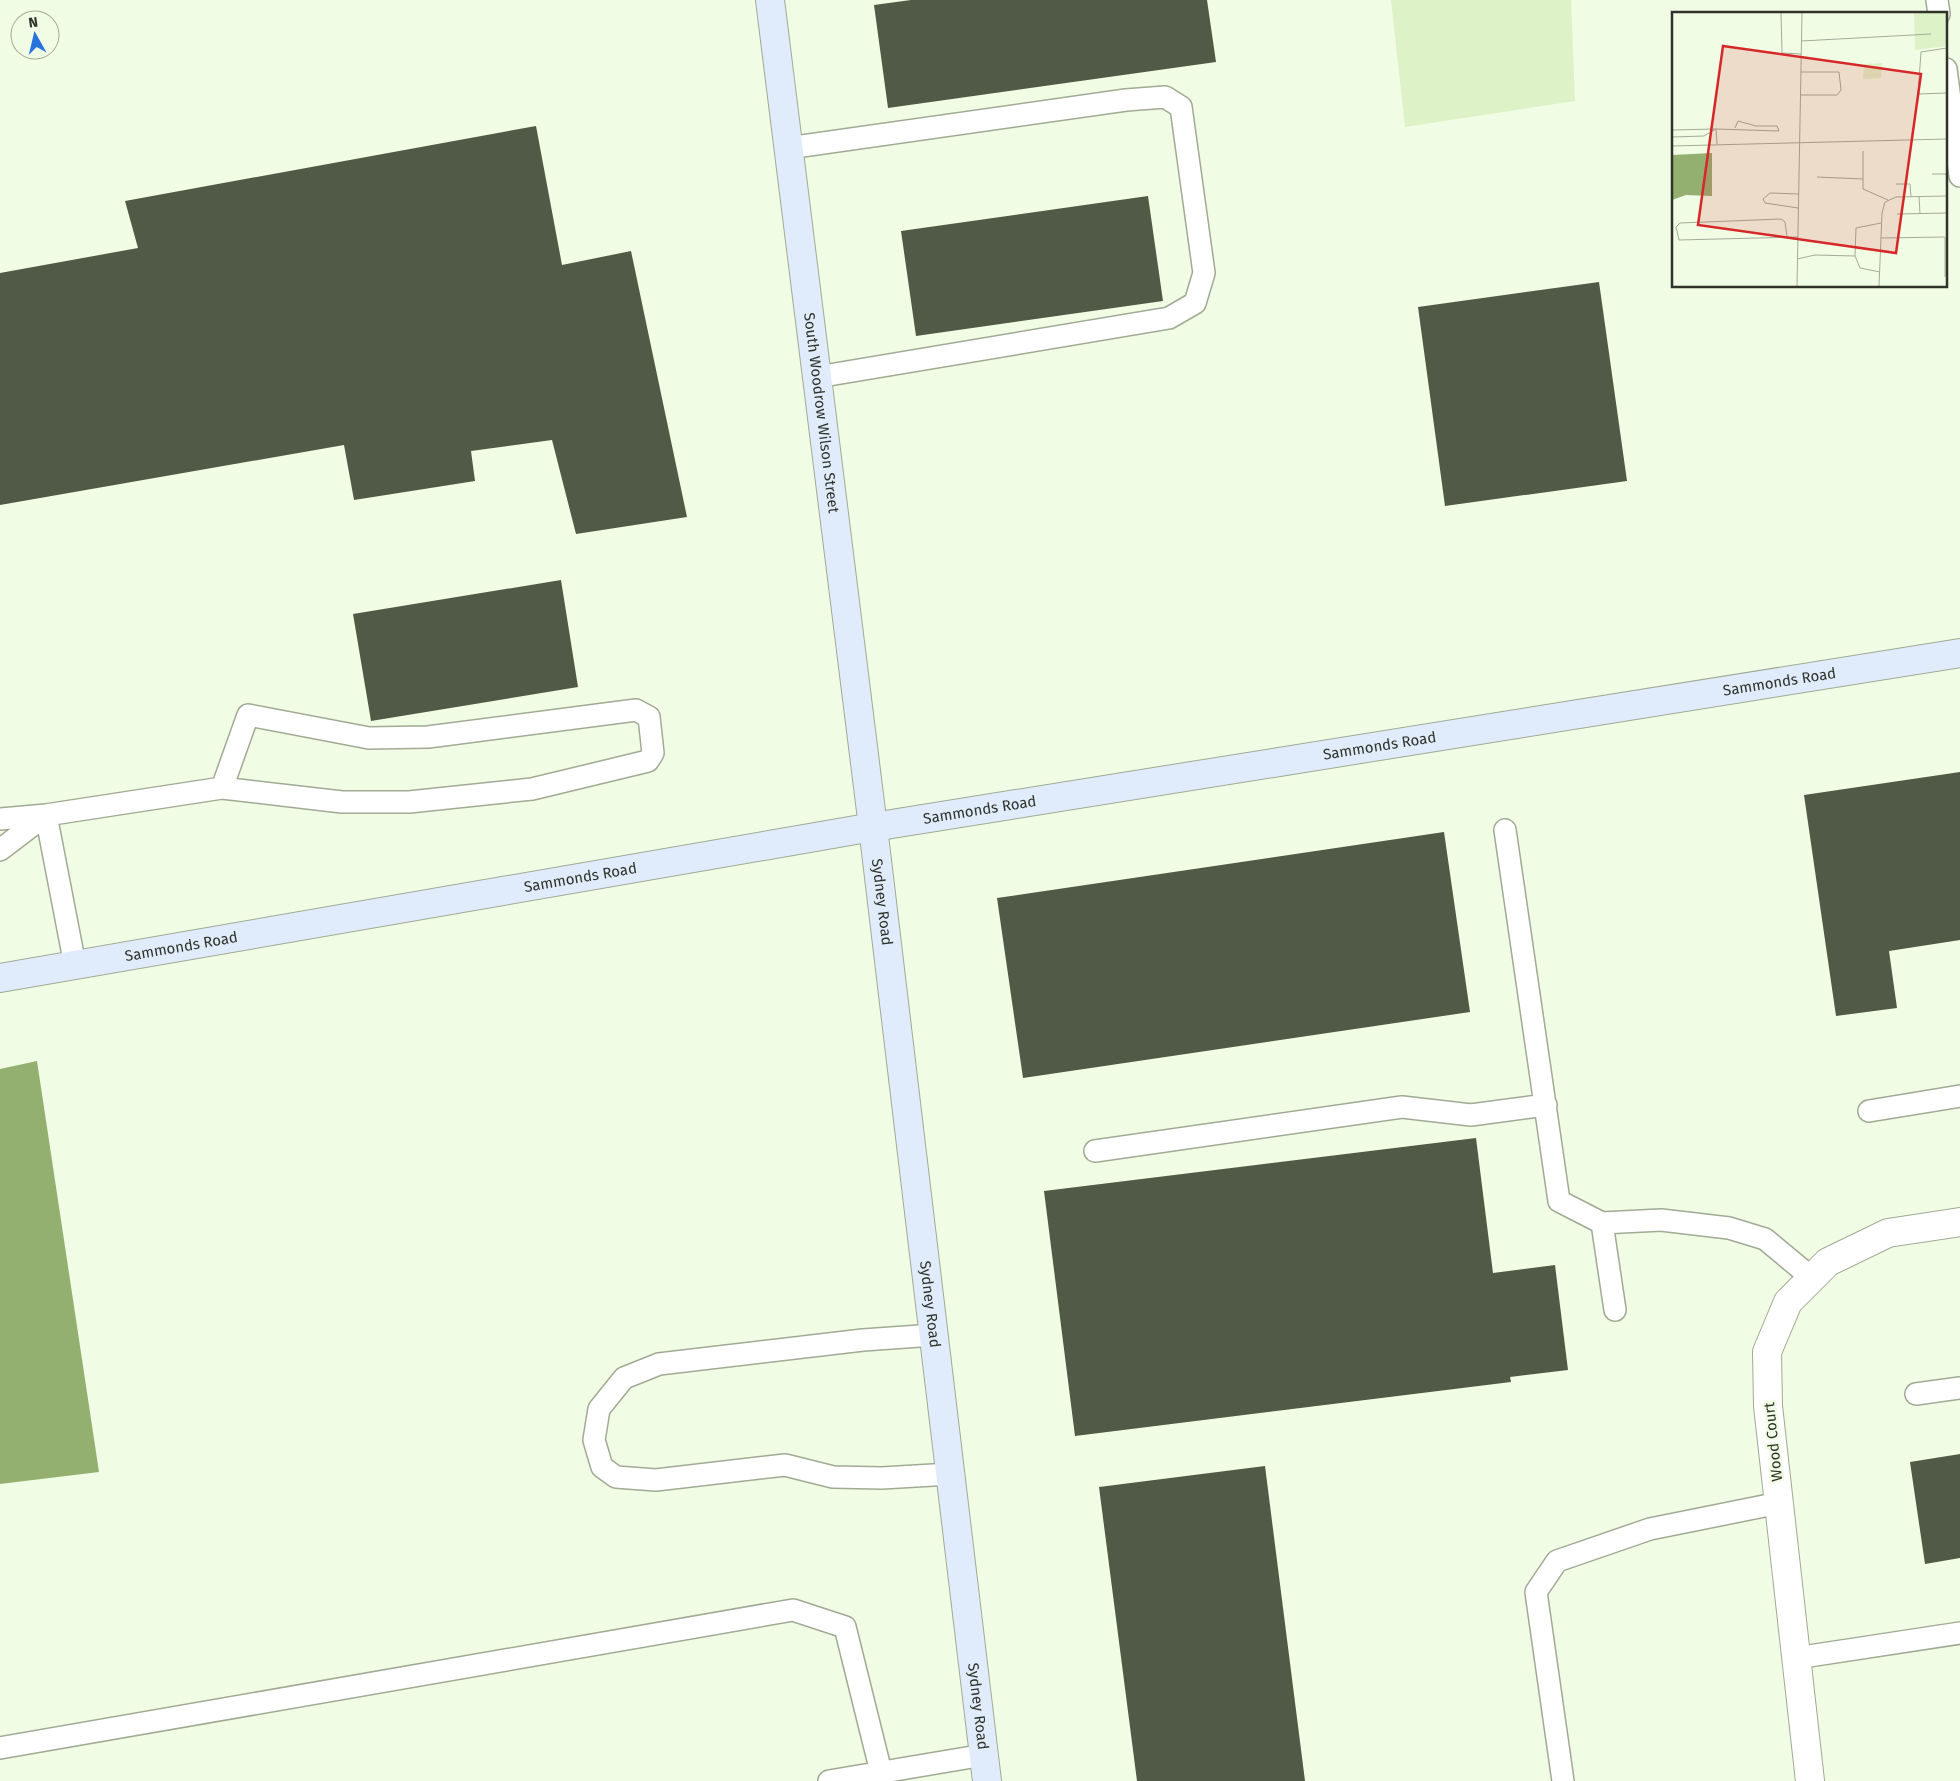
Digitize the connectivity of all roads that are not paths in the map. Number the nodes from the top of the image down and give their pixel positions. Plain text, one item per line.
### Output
1 (770, 0) edge
2 (1948, 84) edge
3 (788, 148) junction
4 (1960, 176) edge
5 (817, 377) junction
6 (1960, 653) edge
7 (222, 788) junction
8 (46, 815) junction
9 (0, 819) edge
10 (874, 827) junction
11 (1505, 830) dead end
12 (0, 850) edge
13 (75, 965) junction
14 (0, 978) edge
15 (1960, 1096) edge
16 (1546, 1105) junction
17 (1869, 1111) dead end
18 (1095, 1150) dead end
19 (1960, 1222) edge
20 (1602, 1223) junction
21 (1812, 1278) junction
22 (1614, 1310) dead end
23 (934, 1335) junction
24 (1960, 1388) edge
25 (1916, 1394) dead end
26 (950, 1474) junction
27 (1779, 1503) junction
28 (1960, 1634) edge
29 (1796, 1658) junction
30 (0, 1748) edge
31 (986, 1768) edge
32 (881, 1772) junction
33 (829, 1781) edge
34 (1563, 1781) edge
35 (1810, 1781) edge

1 - 3 street, South Woodrow Wilson Street
2 - 4 lane
3 - 5 street, South Woodrow Wilson Street
3 - 5 lane
5 - 10 street, South Woodrow Wilson Street
6 - 10 street, Sammonds Road
7 - 7 lane
7 - 8 lane
8 - 9 lane
8 - 12 lane
8 - 13 lane
10 - 13 street, Sammonds Road
10 - 23 street, Sydney Road
11 - 16 lane
13 - 14 street, Sammonds Road
15 - 17 lane
16 - 18 lane
16 - 20 lane
19 - 21 street, Wood Court
20 - 21 lane
20 - 22 lane
21 - 27 street, Wood Court
23 - 26 street, Sydney Road
23 - 26 lane
24 - 25 lane
26 - 31 street, Sydney Road
27 - 29 street, Wood Court
27 - 34 lane
28 - 29 lane
29 - 35 street, Wood Court
30 - 32 lane
31 - 32 lane
32 - 33 lane

